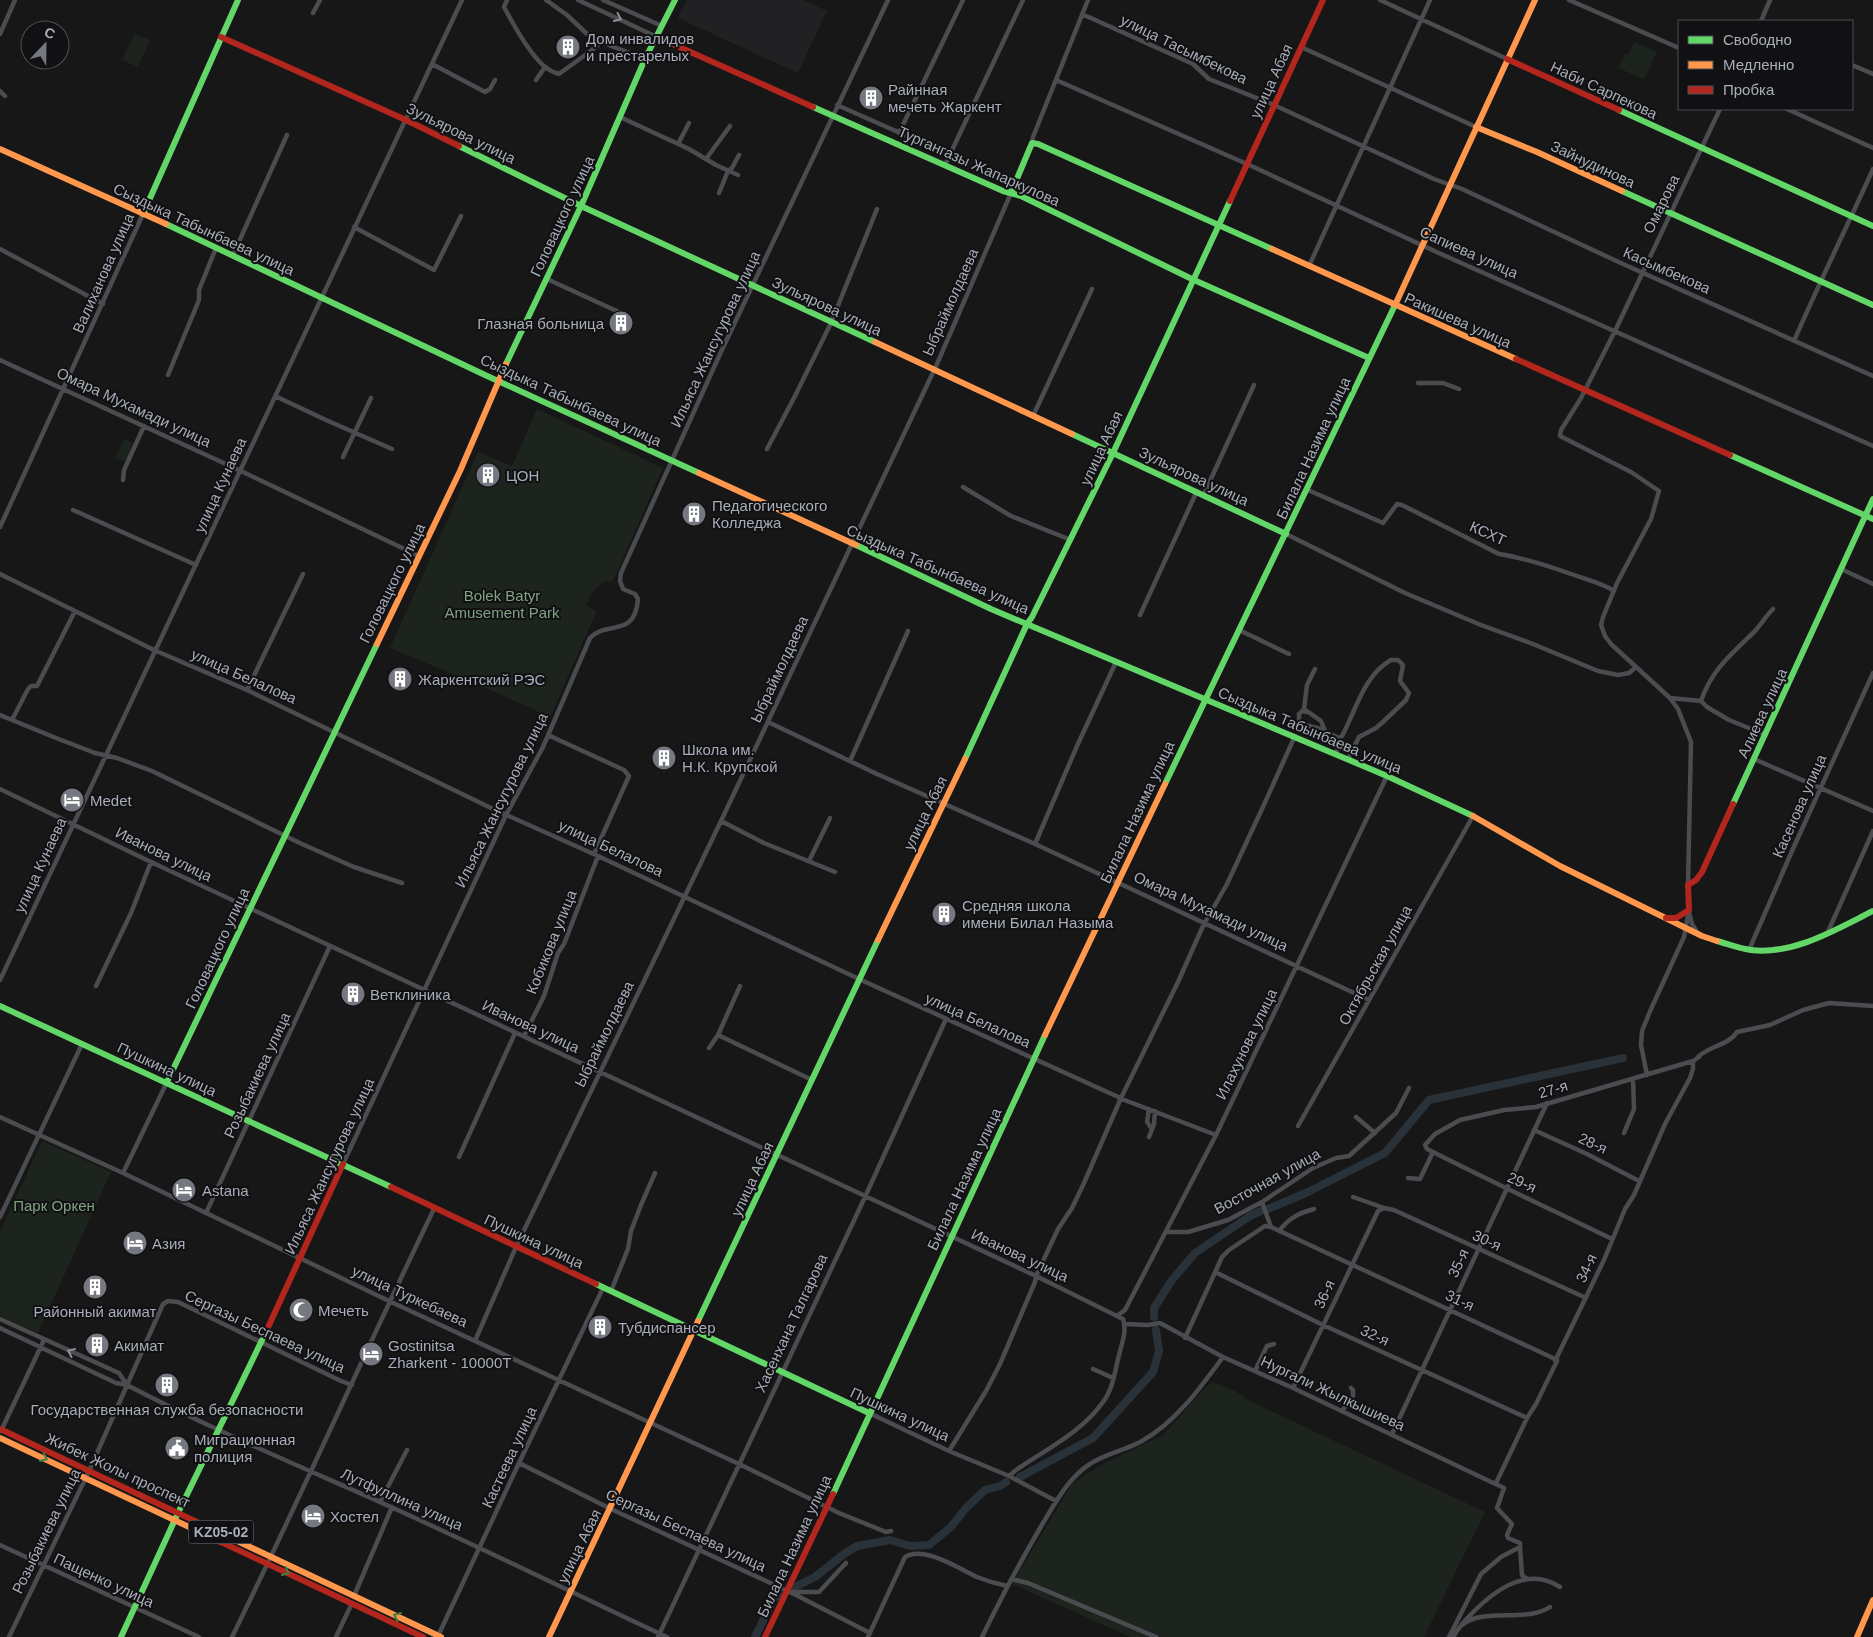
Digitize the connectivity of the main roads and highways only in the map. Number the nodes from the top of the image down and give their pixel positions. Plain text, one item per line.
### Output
1 (238, 0) edge
2 (675, 0) edge
3 (1323, 0) edge
4 (1535, 0) edge
5 (221, 36) junction
6 (657, 37) junction
7 (1507, 59) junction
8 (1476, 127) junction
9 (1032, 143) joint
10 (0, 149) edge
11 (1011, 193) junction
12 (580, 206) junction
13 (143, 214) junction
14 (1220, 224) junction
15 (1873, 226) edge
16 (1194, 280) junction
17 (1395, 305) junction
18 (1873, 305) edge
19 (1369, 358) junction
20 (499, 380) junction
21 (1113, 452) junction
22 (1873, 498) edge
23 (1865, 515) junction
24 (1873, 519) edge
25 (1286, 534) junction
26 (1027, 624) junction
27 (1205, 698) junction
28 (1873, 912) edge
29 (1665, 918) junction
30 (0, 1006) edge
31 (167, 1082) junction
32 (343, 1164) junction
33 (694, 1331) junction
34 (870, 1413) junction
35 (1, 1430) edge
36 (0, 1438) edge
37 (178, 1513) junction
38 (175, 1520) junction
39 (1873, 1600) edge
40 (439, 1636) edge
41 (121, 1637) edge
42 (423, 1637) edge
43 (549, 1637) edge
44 (765, 1637) edge
45 (1857, 1637) edge

1 - 5 main road, Валиханова улица
2 - 6 main road, Головацкого улица
3 - 14 main road, улица Абая
4 - 7 main road, Билала Назима улица
5 - 12 main road, Зульярова улица
5 - 13 main road, Валиханова улица
6 - 11 main road, Тургангазы Жапаркулова
6 - 12 main road, Головацкого улица
7 - 8 main road, Билала Назима улица
7 - 15 main road, Наби Сарпекова
8 - 17 main road, Билала Назима улица
8 - 18 main road, Зайнудинова
9 - 11 main road, Ыбраймолдаева
9 - 14 main road, Ракишева улица
10 - 13 main road, Сыздыка Табынбаева улица
11 - 16 main road, Тургангазы Жапаркулова
12 - 20 main road, Головацкого улица
12 - 21 main road, Зульярова улица
13 - 20 main road, Сыздыка Табынбаева улица
14 - 16 main road, улица Абая
14 - 17 main road, Ракишева улица
16 - 19 main road, Тургангазы Жапаркулова
16 - 21 main road, улица Абая
17 - 19 main road, Билала Назима улица
17 - 23 main road, Ракишева улица
19 - 25 main road, Билала Назима улица
20 - 26 main road, Сыздыка Табынбаева улица
20 - 31 main road, Головацкого улица
21 - 25 main road, Зульярова улица
21 - 26 main road, улица Абая
22 - 23 main road, Алиева улица
23 - 24 main road, Ракишева улица
23 - 29 main road, Алиева улица
25 - 27 main road, Билала Назима улица
26 - 27 main road, Сыздыка Табынбаева улица
26 - 33 main road, улица Абая
27 - 29 main road, Сыздыка Табынбаева улица
27 - 34 main road, Билала Назима улица
28 - 29 main road, Сыздыка Табынбаева улица
30 - 31 main road, Пушкина улица
31 - 32 main road, Пушкина улица
32 - 33 main road, Пушкина улица
32 - 37 main road, Ильяса Жансугурова улица
33 - 34 main road, Пушкина улица
33 - 43 main road, улица Абая
34 - 44 main road, Билала Назима улица
35 - 37 main road, Жибек Жолы проспект / KZ05-02
36 -> 38 main road, Жибек Жолы проспект
37 - 38 main road, Ильяса Жансугурова улица
40 -> 37 main road, Жибек Жолы проспект / KZ05-02
38 - 41 main road, Ильяса Жансугурова улица
38 -> 42 main road, Жибек Жолы проспект
39 - 45 main road

